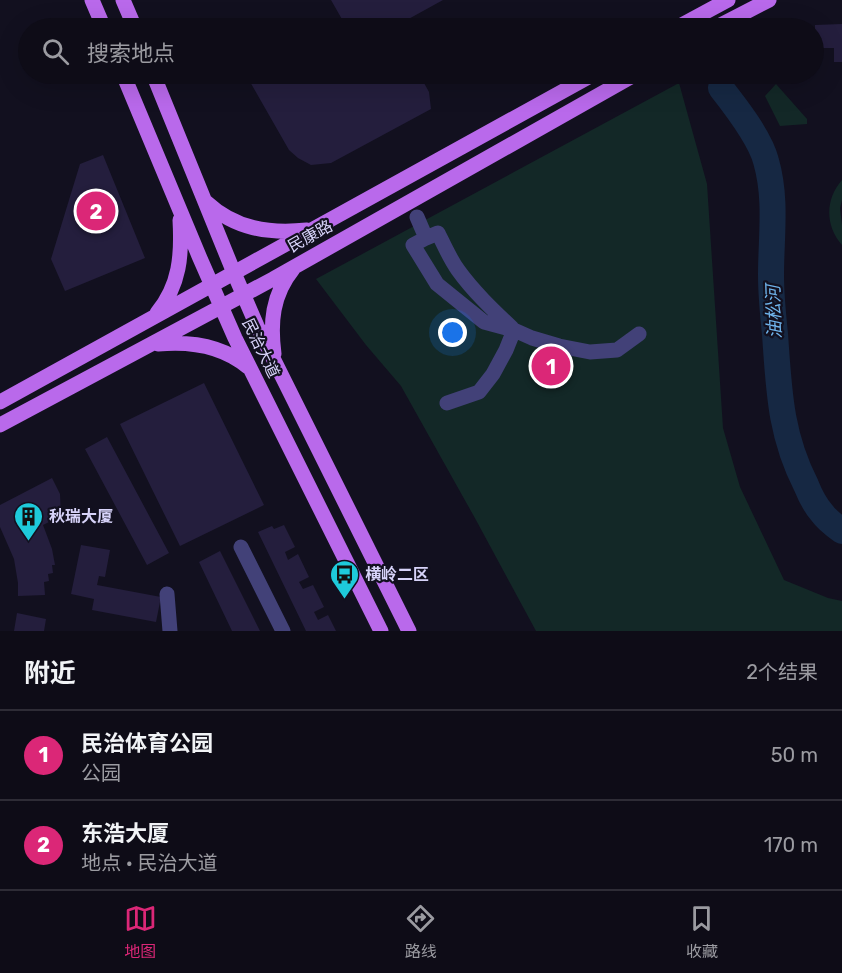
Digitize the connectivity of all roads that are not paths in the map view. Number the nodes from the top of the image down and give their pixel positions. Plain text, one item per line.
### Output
1 (92, 0) edge
2 (123, 0) edge
3 (728, 0) edge
4 (769, 0) edge
5 (100, 18) edge
6 (131, 18) edge
7 (695, 18) edge
8 (734, 18) edge
9 (127, 84) edge
10 (157, 84) edge
11 (576, 84) edge
12 (618, 84) edge
13 (411, 175) junction
14 (422, 194) junction
15 (176, 200) junction
16 (205, 201) junction
17 (417, 217) dead end
18 (313, 229) junction
19 (426, 238) junction
20 (296, 265) junction
21 (234, 273) junction
22 (212, 285) junction
23 (243, 295) junction
24 (221, 307) junction
25 (154, 317) junction
26 (514, 330) junction
27 (639, 334) dead end
28 (152, 344) junction
29 (275, 363) junction
30 (252, 370) junction
31 (0, 402) edge
32 (447, 403) dead end
33 (0, 424) edge
34 (242, 547) dead end
35 (167, 594) dead end
36 (170, 631) edge
37 (283, 631) edge
38 (381, 631) edge
39 (409, 631) edge

1 - 5 main road
2 - 6 main road
3 - 7 main road
4 - 8 main road
9 - 15 main road, 民治大道
10 - 16 main road, 民治大道
11 - 13 main road, 民康路
12 - 14 main road, 民康路
13 - 14 main road
13 - 18 main road, 民康路
14 - 20 main road, 民康路
15 - 22 main road, 民治大道
15 - 25 main road
16 - 18 main road
16 - 21 main road, 民治大道
17 - 19 street
18 - 21 main road, 民康路
19 - 26 street
19 - 26 street
20 - 23 main road, 民康路
20 - 29 main road
21 - 22 main road, 民康路
21 - 23 main road, 民治大道
22 - 24 main road, 民治大道
22 - 25 main road, 民康路
23 - 24 main road, 民康路
23 - 29 main road, 民治大道
24 - 28 main road, 民康路
24 - 30 main road, 民治大道
25 - 31 main road, 民康路
26 - 27 street
26 - 32 street
28 - 30 main road
28 - 33 main road, 民康路
29 - 39 main road, 民治大道
30 - 38 main road, 民治大道
34 - 37 street
35 - 36 street

